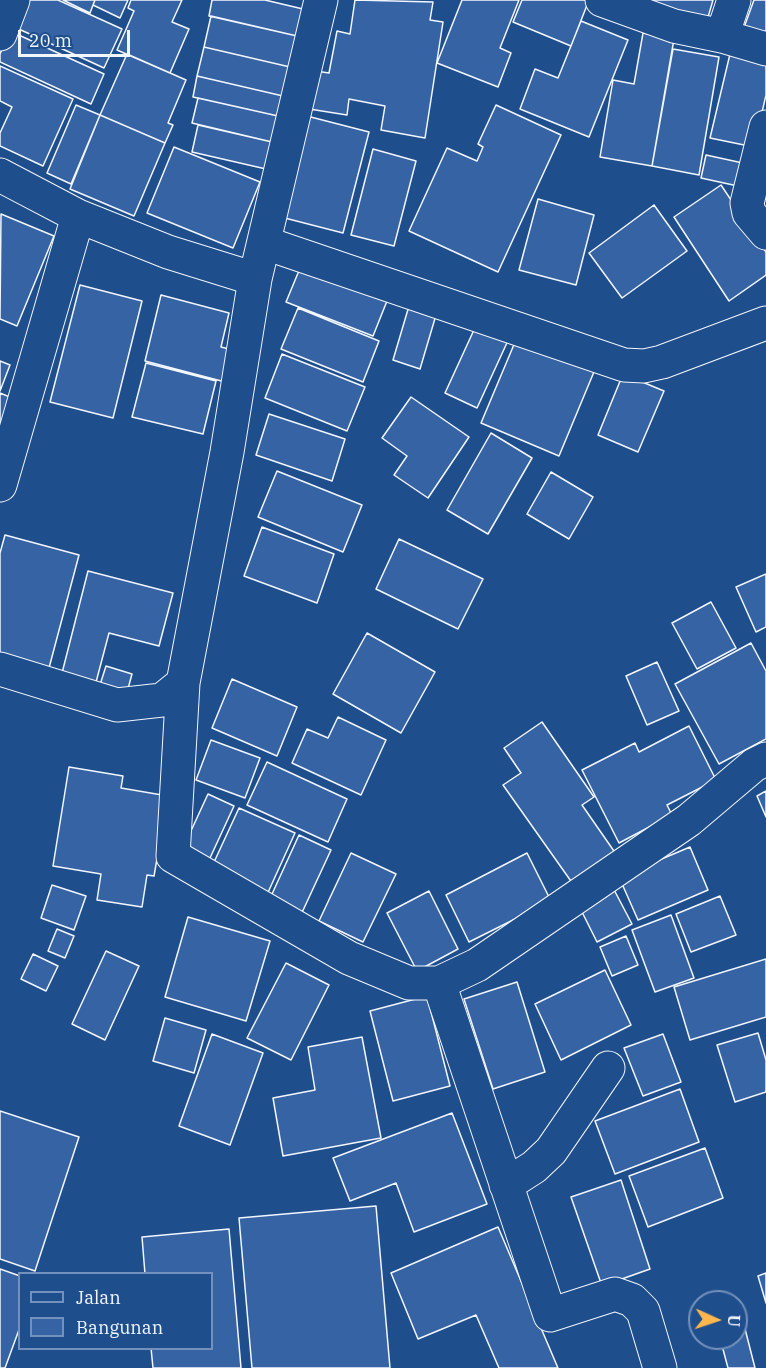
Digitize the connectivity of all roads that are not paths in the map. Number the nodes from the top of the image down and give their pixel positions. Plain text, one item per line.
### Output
1 (13, 0) edge
2 (321, 0) edge
3 (602, 0) edge
4 (734, 0) edge
5 (0, 34) edge
6 (722, 36) junction
7 (766, 49) edge
8 (766, 127) edge
9 (0, 175) edge
10 (78, 216) junction
11 (766, 233) edge
12 (265, 243) junction
13 (255, 279) junction
14 (766, 323) edge
15 (0, 485) edge
16 (0, 669) edge
17 (183, 683) junction
18 (766, 759) edge
19 (439, 983) junction
20 (608, 1068) dead end
21 (506, 1185) junction
22 (660, 1368) edge

1 - 5 street
2 - 12 street
3 - 6 street
4 - 6 street
6 - 7 street
8 - 11 street
9 - 10 street
10 - 13 street
10 - 15 street
12 - 13 street
12 - 14 street
13 - 17 street
16 - 17 street
17 - 19 street
18 - 19 street
19 - 21 street
20 - 21 street
21 - 22 street

